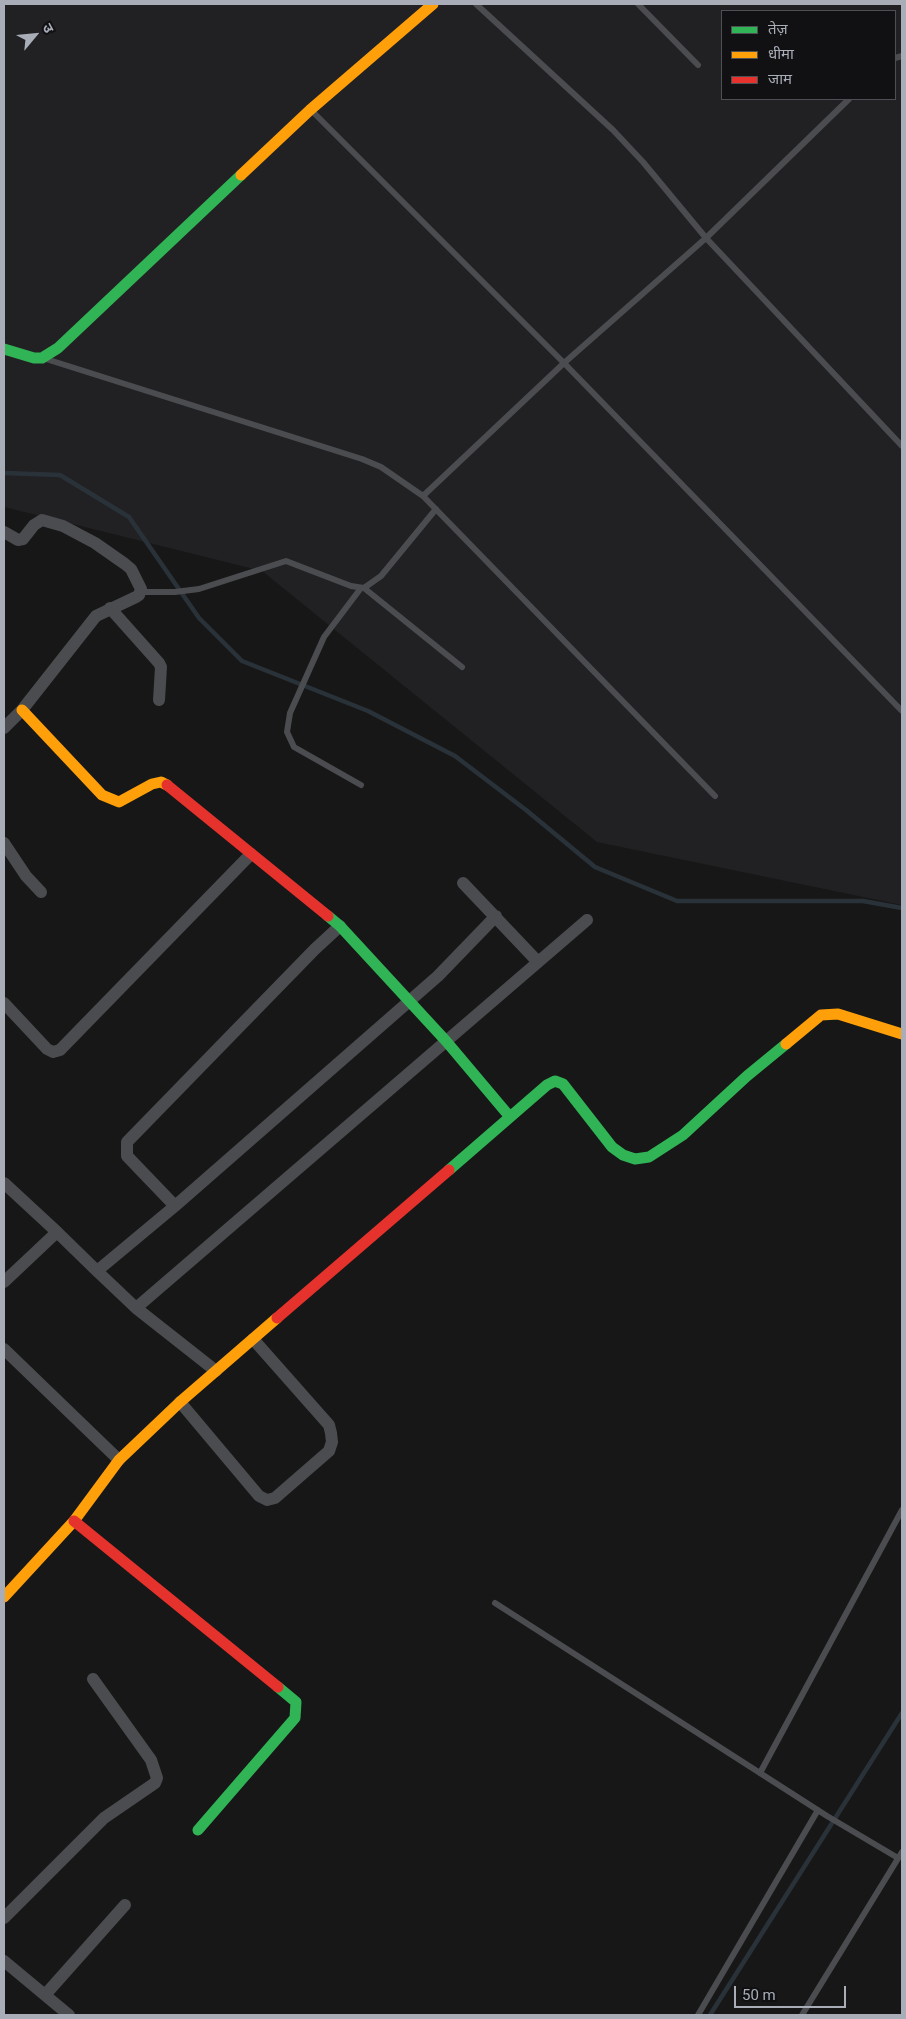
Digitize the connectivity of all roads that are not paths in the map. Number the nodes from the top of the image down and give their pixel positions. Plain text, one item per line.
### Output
1 (433, 4) edge
2 (476, 4) edge
3 (638, 4) edge
4 (698, 65) dead end
5 (848, 100) edge
6 (310, 110) junction
7 (706, 238) junction
8 (4, 349) edge
9 (42, 358) junction
10 (564, 364) junction
11 (902, 446) edge
12 (423, 496) junction
13 (436, 509) junction
14 (4, 532) edge
15 (362, 588) junction
16 (140, 592) junction
17 (110, 608) junction
18 (462, 667) dead end
19 (159, 700) dead end
20 (22, 710) junction
21 (902, 711) edge
22 (4, 728) edge
23 (361, 785) dead end
24 (715, 796) dead end
25 (4, 843) edge
26 (251, 854) junction
27 (463, 883) dead end
28 (40, 892) dead end
29 (496, 916) junction
30 (587, 920) dead end
31 (340, 926) junction
32 (538, 962) junction
33 (410, 1001) junction
34 (4, 1003) edge
35 (902, 1034) edge
36 (446, 1041) junction
37 (510, 1116) junction
38 (4, 1183) edge
39 (174, 1206) junction
40 (57, 1232) junction
41 (97, 1271) junction
42 (4, 1282) edge
43 (136, 1308) junction
44 (253, 1339) junction
45 (4, 1349) edge
46 (216, 1371) junction
47 (180, 1402) junction
48 (119, 1460) junction
49 (902, 1510) edge
50 (74, 1521) junction
51 (4, 1597) edge
52 (495, 1602) dead end
53 (93, 1679) dead end
54 (760, 1773) junction
55 (818, 1810) junction
56 (198, 1830) dead end
57 (902, 1852) edge
58 (898, 1858) junction
59 (125, 1905) dead end
60 (4, 1918) edge
61 (4, 1961) edge
62 (45, 1995) junction
63 (69, 2015) edge
64 (698, 2015) edge
65 (802, 2015) edge

1 - 6 street
2 - 7 lane
3 - 4 lane
5 - 7 lane
6 - 9 street
6 - 10 lane
7 - 10 lane
7 - 11 lane
8 - 9 street
9 - 12 lane
10 - 12 lane
10 - 21 lane
12 - 13 lane
13 - 15 lane
13 - 24 lane
14 - 16 street
15 - 16 lane
15 - 18 lane
15 - 23 lane
16 - 17 street
17 - 19 street
17 - 20 street
20 - 22 street
20 - 26 street
25 - 28 street
26 - 31 street
26 - 34 street
27 - 29 street
29 - 32 street
29 - 33 street
30 - 32 street
31 - 33 street
31 - 39 street
32 - 36 street
33 - 36 street
33 - 39 street
35 - 37 street
36 - 37 street
36 - 43 street
37 - 44 street
38 - 40 street
39 - 41 street
40 - 41 street
40 - 42 street
41 - 43 street
43 - 46 street
44 - 46 street
44 - 47 street
45 - 48 street
46 - 47 street
47 - 48 street
48 - 50 street
49 - 54 lane
50 - 51 street
50 - 56 street
52 - 54 lane
53 - 60 street
54 - 55 lane
55 - 58 lane
55 - 64 lane
57 - 58 lane
58 - 65 lane
59 - 62 street
61 - 62 street
62 - 63 street

